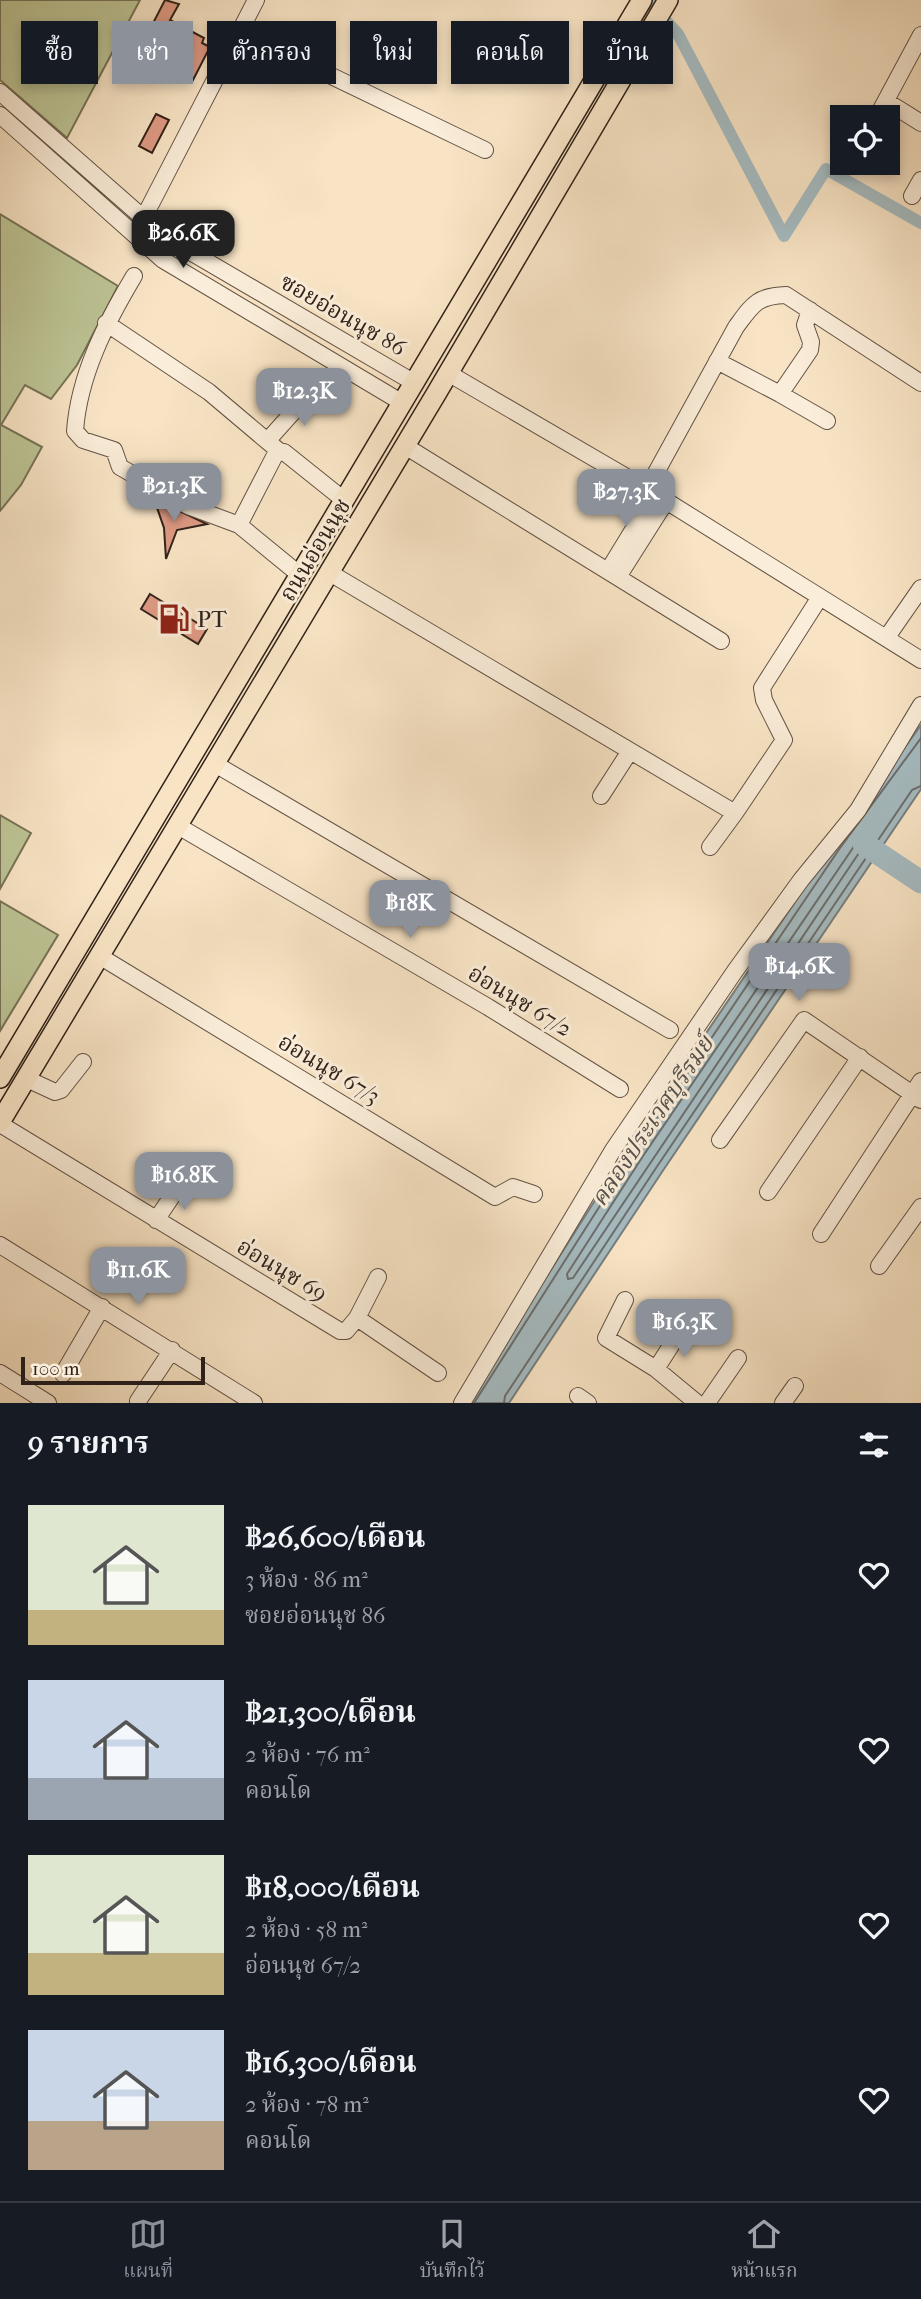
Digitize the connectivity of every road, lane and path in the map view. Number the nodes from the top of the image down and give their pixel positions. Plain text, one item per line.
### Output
1 (256, 0) edge
2 (642, 0) edge
3 (668, 0) edge
4 (246, 21) edge
5 (921, 35) edge
6 (336, 78) edge
7 (214, 84) edge
8 (0, 93) edge
9 (886, 101) junction
10 (884, 105) edge
11 (0, 115) edge
12 (921, 122) edge
13 (485, 150) dead end
14 (921, 180) edge
15 (912, 196) dead end
16 (145, 219) junction
17 (131, 233) junction
18 (134, 276) dead end
19 (810, 310) junction
20 (106, 323) junction
21 (717, 360) junction
22 (448, 373) junction
23 (413, 382) junction
24 (921, 383) edge
25 (312, 391) dead end
26 (436, 394) junction
27 (780, 394) junction
28 (401, 402) junction
29 (424, 414) junction
30 (827, 421) dead end
31 (274, 446) junction
32 (405, 446) junction
33 (656, 495) junction
34 (344, 500) junction
35 (239, 525) junction
36 (330, 573) junction
37 (613, 574) junction
38 (300, 575) junction
39 (921, 588) edge
40 (820, 597) junction
41 (887, 637) junction
42 (721, 641) dead end
43 (921, 660) edge
44 (921, 705) edge
45 (630, 751) junction
46 (215, 764) junction
47 (601, 796) dead end
48 (734, 813) junction
49 (178, 826) junction
50 (710, 846) dead end
51 (101, 957) junction
52 (670, 1030) dead end
53 (860, 1057) junction
54 (83, 1062) dead end
55 (0, 1078) edge
56 (27, 1080) junction
57 (620, 1089) dead end
58 (918, 1091) edge
59 (0, 1123) edge
60 (720, 1140) dead end
61 (181, 1183) dead end
62 (768, 1192) dead end
63 (534, 1194) dead end
64 (921, 1207) edge
65 (156, 1220) junction
66 (821, 1234) dead end
67 (0, 1245) edge
68 (879, 1266) dead end
69 (378, 1277) dead end
70 (625, 1300) dead end
71 (102, 1307) junction
72 (357, 1318) junction
73 (681, 1330) dead end
74 (172, 1350) junction
75 (738, 1358) dead end
76 (656, 1369) junction
77 (0, 1373) edge
78 (439, 1373) dead end
79 (63, 1374) dead end
80 (795, 1386) dead end
81 (138, 1401) dead end
82 (48, 1403) edge
83 (254, 1403) edge
84 (462, 1403) edge
85 (697, 1403) edge
86 (708, 1403) edge
87 (783, 1403) edge

1 - 4 street
2 - 23 main road, ถนนอ่อนนุช
3 - 22 main road, ถนนอ่อนนุช
5 - 9 street
6 - 13 street
7 - 16 street
8 - 16 street, ซอยอ่อนนุช 86
9 - 10 street
9 - 12 street
11 - 17 street, ซอยอ่อนนุช 86
14 - 15 street
16 - 17 street
16 - 23 street, ซอยอ่อนนุช 86
17 - 28 street, ซอยอ่อนนุช 86
18 - 20 street
19 - 21 street
19 - 24 street
19 - 27 street
20 - 31 street
20 - 35 street
21 - 27 street
21 - 33 street
22 - 26 main road, ถนนอ่อนนุช
22 - 33 street
23 - 26 main road
23 - 28 main road, ถนนอ่อนนุช
25 - 31 street
26 - 29 main road, ถนนอ่อนนุช
27 - 30 street
28 - 29 main road
28 - 34 main road, ถนนอ่อนนุช
29 - 32 main road, ถนนอ่อนนุช
31 - 34 street
31 - 35 street
32 - 36 main road, ถนนอ่อนนุช
32 - 37 street
33 - 37 street
33 - 40 street
34 - 38 main road, ถนนอ่อนนุช
35 - 38 street
36 - 45 street
36 - 46 main road, ถนนอ่อนนุช
37 - 42 street
38 - 55 main road, ถนนอ่อนนุช
39 - 41 street
40 - 41 street
40 - 48 street
41 - 43 street
44 - 84 street
45 - 47 street
45 - 48 street
46 - 49 main road, ถนนอ่อนนุช
46 - 52 street
48 - 50 street
49 - 51 main road, ถนนอ่อนนุช
49 - 57 street, อ่อนนุช 67/2
51 - 56 main road, ถนนอ่อนนุช
51 - 63 street, อ่อนนุช 67/3
53 - 58 street
53 - 60 street
53 - 62 street
54 - 56 street
56 - 59 main road, ถนนอ่อนนุช
58 - 66 street
59 - 65 street, อ่อนนุช 69
61 - 65 street
64 - 68 street
65 - 72 street, อ่อนนุช 69
67 - 71 street
69 - 72 street
70 - 76 street
71 - 74 street
71 - 79 street
72 - 78 street
73 - 76 street
74 - 81 street
74 - 83 street
75 - 86 street
76 - 85 street
77 - 82 street
80 - 87 street

